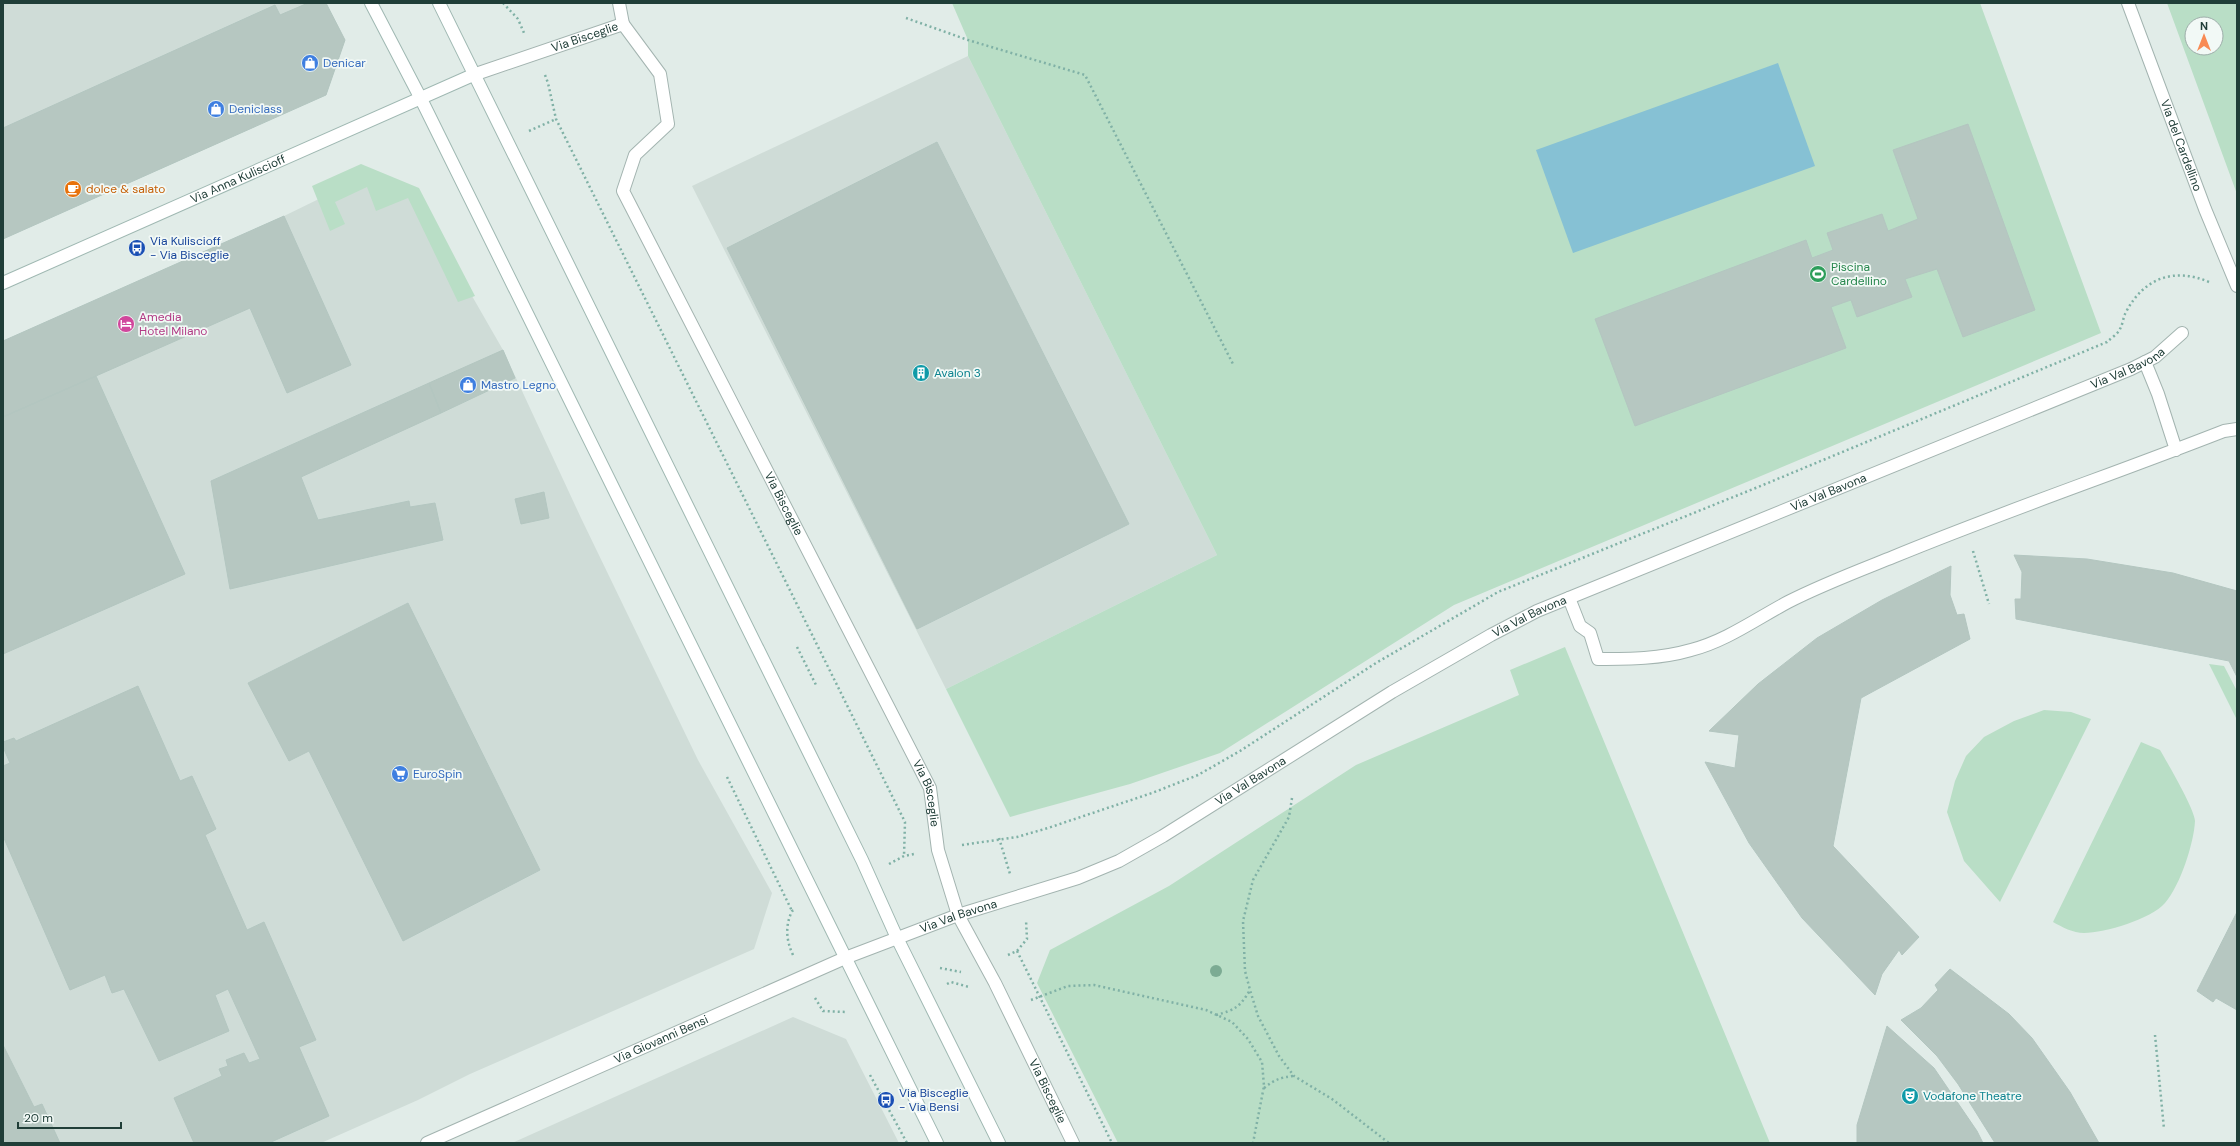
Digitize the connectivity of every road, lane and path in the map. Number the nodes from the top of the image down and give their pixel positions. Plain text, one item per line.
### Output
1 (372, 3) edge
2 (438, 3) edge
3 (503, 3) edge
4 (619, 3) edge
5 (2128, 3) edge
6 (906, 18) dead end
7 (518, 19) dead end
8 (623, 24) junction
9 (473, 75) junction
10 (548, 83) dead end
11 (420, 96) junction
12 (3, 283) edge
13 (2237, 286) edge
14 (2182, 333) dead end
15 (2145, 362) junction
16 (1234, 366) dead end
17 (2237, 428) edge
18 (2176, 450) junction
19 (1967, 527) junction
20 (1569, 598) junction
21 (1989, 604) dead end
22 (797, 647) dead end
23 (816, 685) dead end
24 (1292, 798) dead end
25 (904, 856) dead end
26 (792, 912) dead end
27 (958, 915) junction
28 (1026, 922) dead end
29 (897, 938) junction
30 (788, 944) dead end
31 (845, 958) junction
32 (963, 973) dead end
33 (918, 978) junction
34 (1250, 990) junction
35 (812, 992) dead end
36 (1038, 996) junction
37 (1028, 1001) dead end
38 (867, 1002) junction
39 (1216, 1015) junction
40 (2155, 1035) dead end
41 (870, 1075) dead end
42 (1294, 1076) junction
43 (1263, 1088) junction
44 (2164, 1129) dead end
45 (427, 1143) edge
46 (907, 1143) edge
47 (937, 1143) edge
48 (999, 1143) edge
49 (1073, 1143) edge
50 (1112, 1143) edge
51 (1254, 1143) edge
52 (1389, 1143) edge

1 - 11 street
2 - 9 street
3 - 7 path
4 - 8 street
5 - 13 street, Via del Cardellino
6 - 16 path
8 - 9 street, Via Bisceglie
8 - 27 street, Via Bisceglie
9 - 11 street, Via Anna Kuliscioff
9 - 29 street
10 - 25 path
11 - 12 street, Via Anna Kuliscioff
11 - 31 street
14 - 15 street, Via Val Bavona
15 - 18 street
15 - 20 street, Via Val Bavona
17 - 18 street
18 - 19 street
19 - 20 street
19 - 21 path
20 - 27 street, Via Val Bavona
22 - 23 path
24 - 34 path
26 - 30 path
27 - 29 street, Via Val Bavona
27 - 49 street, Via Bisceglie
28 - 36 path
29 - 31 street, Via Giovanni Bensi
29 - 33 street
31 - 38 street
31 - 45 street, Via Giovanni Bensi
32 - 33 path
33 - 48 street
34 - 39 path
34 - 42 path
35 - 38 path
36 - 37 path
36 - 39 path
36 - 50 path
38 - 47 street
39 - 43 path
40 - 44 path
41 - 46 path
42 - 43 path
42 - 52 path
43 - 51 path

